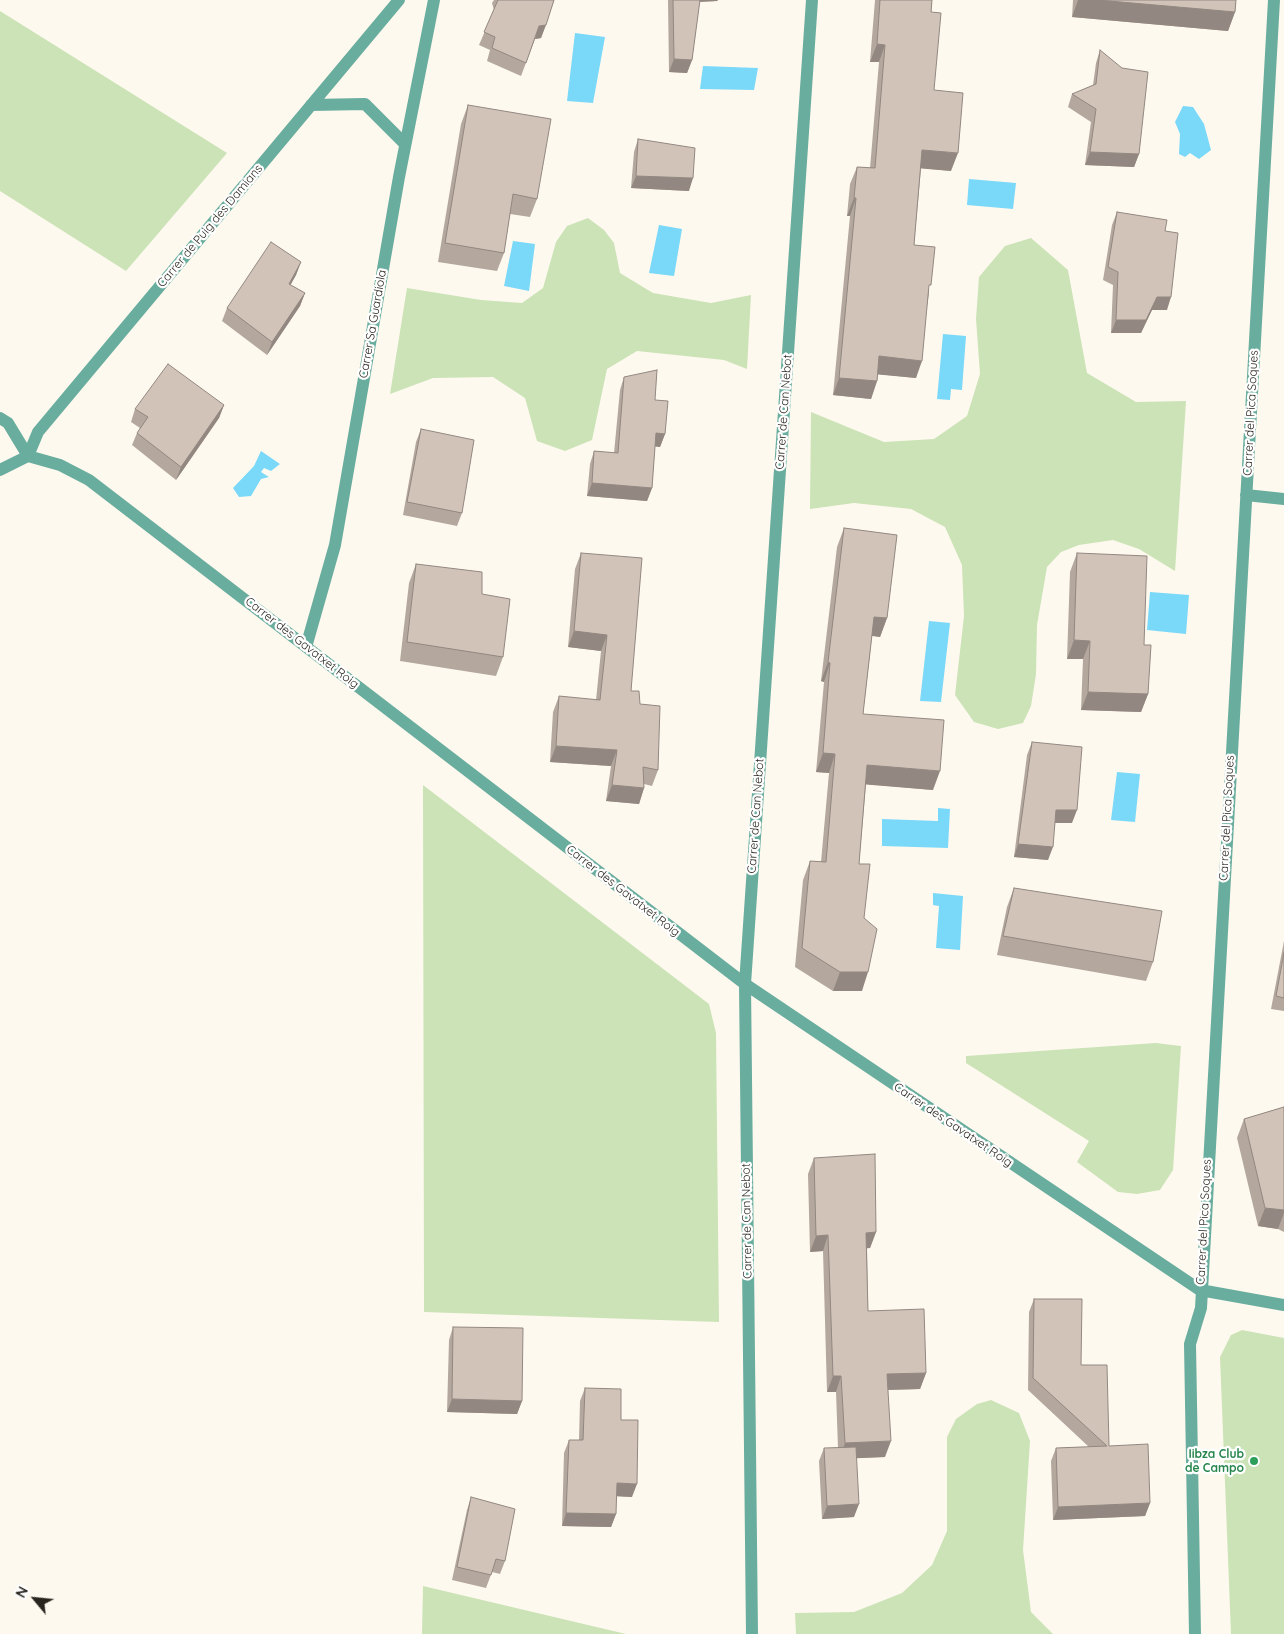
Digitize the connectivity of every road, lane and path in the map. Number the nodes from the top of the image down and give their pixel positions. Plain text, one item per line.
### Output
1 (399, 0) edge
2 (434, 0) edge
3 (812, 0) edge
4 (1274, 0) edge
5 (311, 105) junction
6 (405, 144) junction
7 (0, 418) edge
8 (28, 456) junction
9 (0, 470) edge
10 (1246, 495) junction
11 (1284, 499) edge
12 (306, 647) junction
13 (745, 984) junction
14 (1200, 1290) junction
15 (1284, 1305) edge
16 (752, 1634) edge
17 (1196, 1634) edge

1 - 5 street, Carrer de Puig des Damians
2 - 6 street, Carrer Sa Guardiola
3 - 13 street, Carrer de Can Nebot
4 - 10 street, Carrer del Pica Soques
5 - 6 street
5 - 8 street, Carrer de Puig des Damians
6 - 12 street, Carrer Sa Guardiola
7 - 8 street
8 - 9 street
8 - 12 street, Carrer des Gavatxet Roig
10 - 11 street
10 - 14 street, Carrer del Pica Soques
12 - 13 street, Carrer des Gavatxet Roig
13 - 14 street, Carrer des Gavatxet Roig
13 - 16 street, Carrer de Can Nebot
14 - 15 street, Carrer des Gavatxet Roig
14 - 17 street, Carrer del Pica Soques

